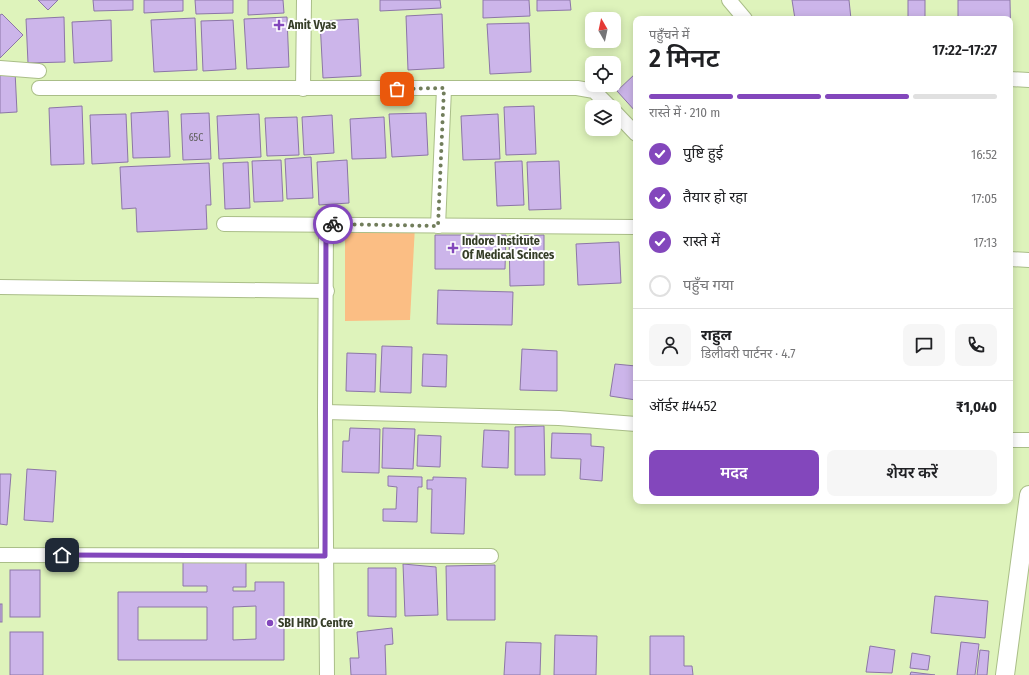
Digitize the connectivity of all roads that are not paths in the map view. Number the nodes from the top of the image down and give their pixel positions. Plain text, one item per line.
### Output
1 (304, 0) edge
2 (729, 0) edge
3 (742, 16) edge
4 (0, 68) edge
5 (39, 71) dead end
6 (1013, 79) edge
7 (1029, 80) edge
8 (39, 88) dead end
9 (444, 88) junction
10 (304, 89) junction
11 (603, 100) edge
12 (621, 118) edge
13 (633, 131) edge
14 (224, 224) dead end
15 (326, 224) junction
16 (438, 226) junction
17 (633, 227) edge
18 (1013, 259) edge
19 (1029, 260) edge
20 (0, 287) edge
21 (327, 291) junction
22 (325, 412) junction
23 (633, 424) edge
24 (1013, 440) edge
25 (1029, 440) edge
26 (1029, 495) edge
27 (0, 555) edge
28 (325, 556) junction
29 (491, 556) dead end
30 (327, 675) edge
31 (1005, 675) edge

1 - 10 street
2 - 3 street
4 - 5 street
6 - 7 street
8 - 10 street
9 - 10 street
9 - 11 street
9 - 16 street
12 - 13 street
14 - 15 street
15 - 16 street
15 - 21 street
16 - 17 street
18 - 19 street
20 - 21 street
21 - 22 street
22 - 23 street
22 - 28 street
24 - 25 street
26 - 31 street
27 - 28 street
28 - 29 street
28 - 30 street

